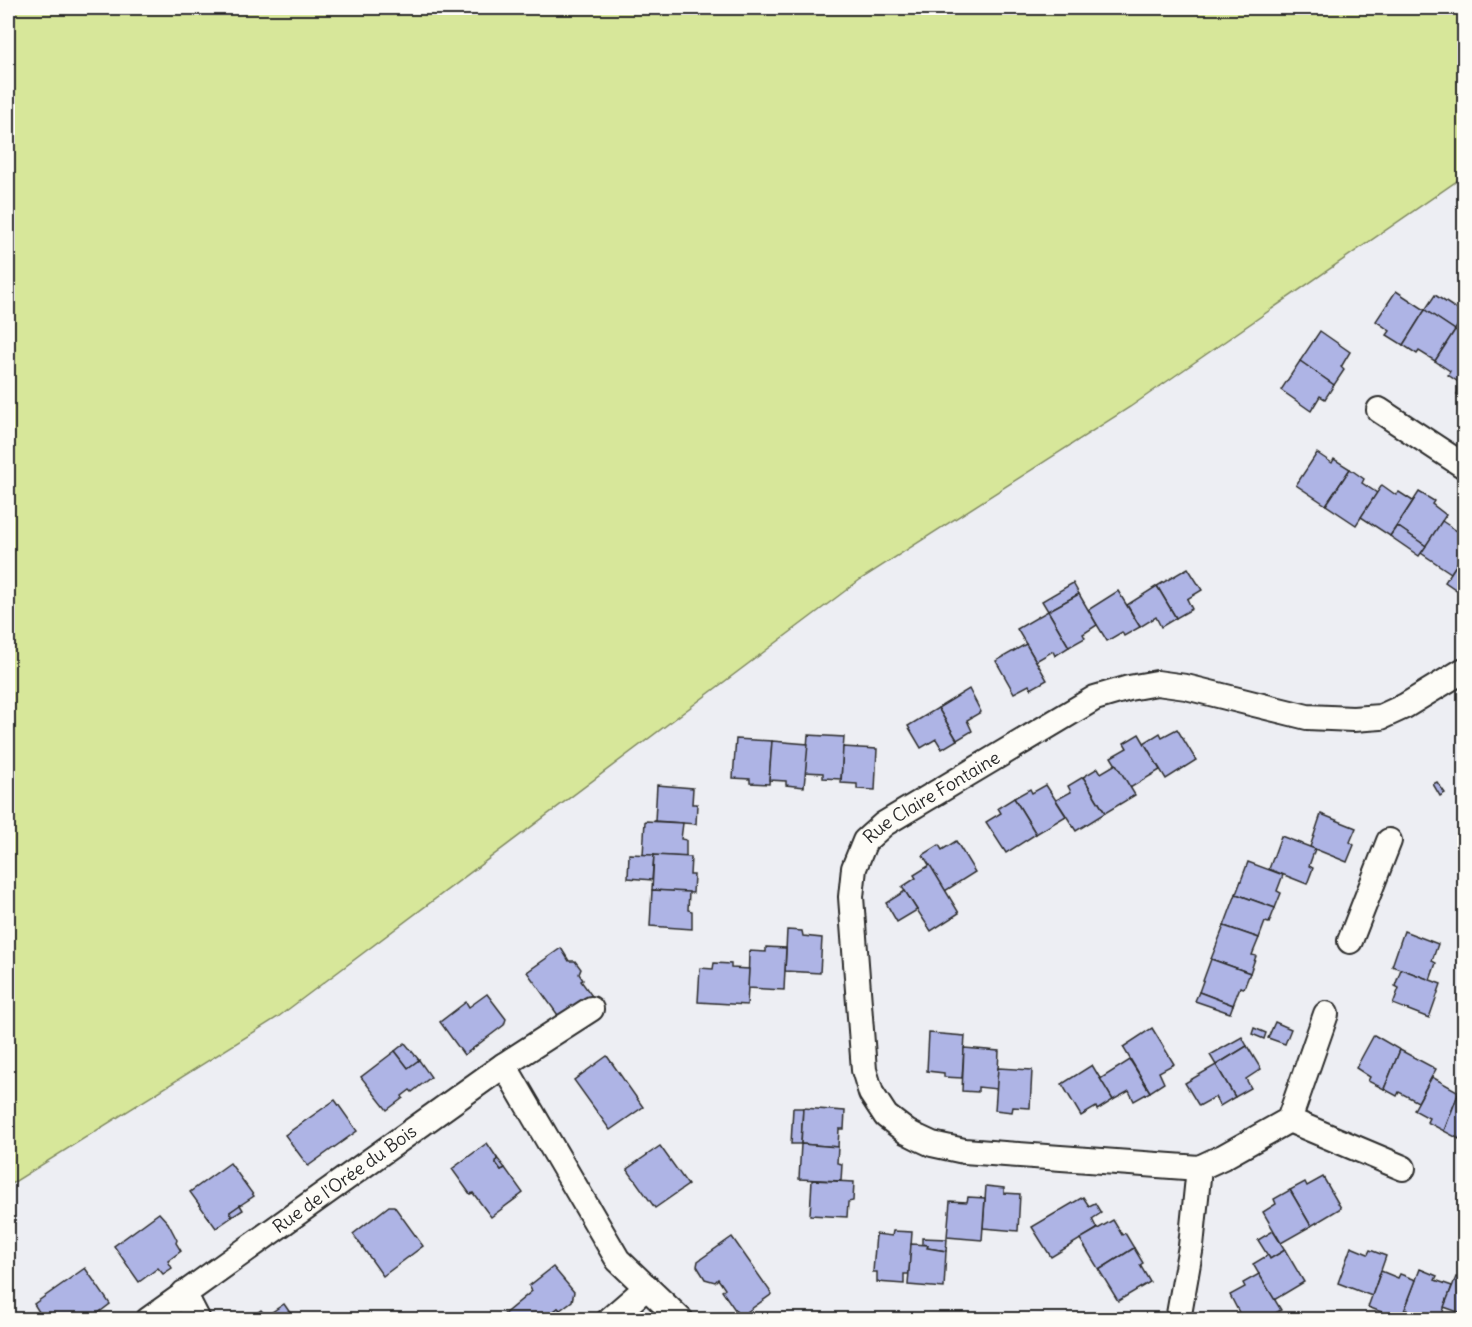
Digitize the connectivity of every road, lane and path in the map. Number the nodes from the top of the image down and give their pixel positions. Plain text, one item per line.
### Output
1 (1379, 410) dead end
2 (1464, 466) edge
3 (1464, 670) edge
4 (1389, 841) dead end
5 (1350, 941) dead end
6 (591, 1009) dead end
7 (1326, 1014) dead end
8 (504, 1065) junction
9 (1289, 1120) junction
10 (1199, 1168) junction
11 (1403, 1168) dead end
12 (647, 1287) junction
13 (184, 1293) junction
14 (148, 1320) edge
15 (198, 1320) edge
16 (609, 1320) edge
17 (681, 1320) edge
18 (1178, 1320) edge

1 - 2 street
3 - 10 street, Rue Claire Fontaine
4 - 5 street
6 - 8 street, Rue de l'Orée du Bois
7 - 9 street
8 - 12 street
8 - 13 street, Rue de l'Orée du Bois
9 - 10 street, Rue Claire Fontaine
9 - 11 street
10 - 18 street
12 - 16 street
12 - 17 street
13 - 14 street, Rue de l'Orée du Bois
13 - 15 street

